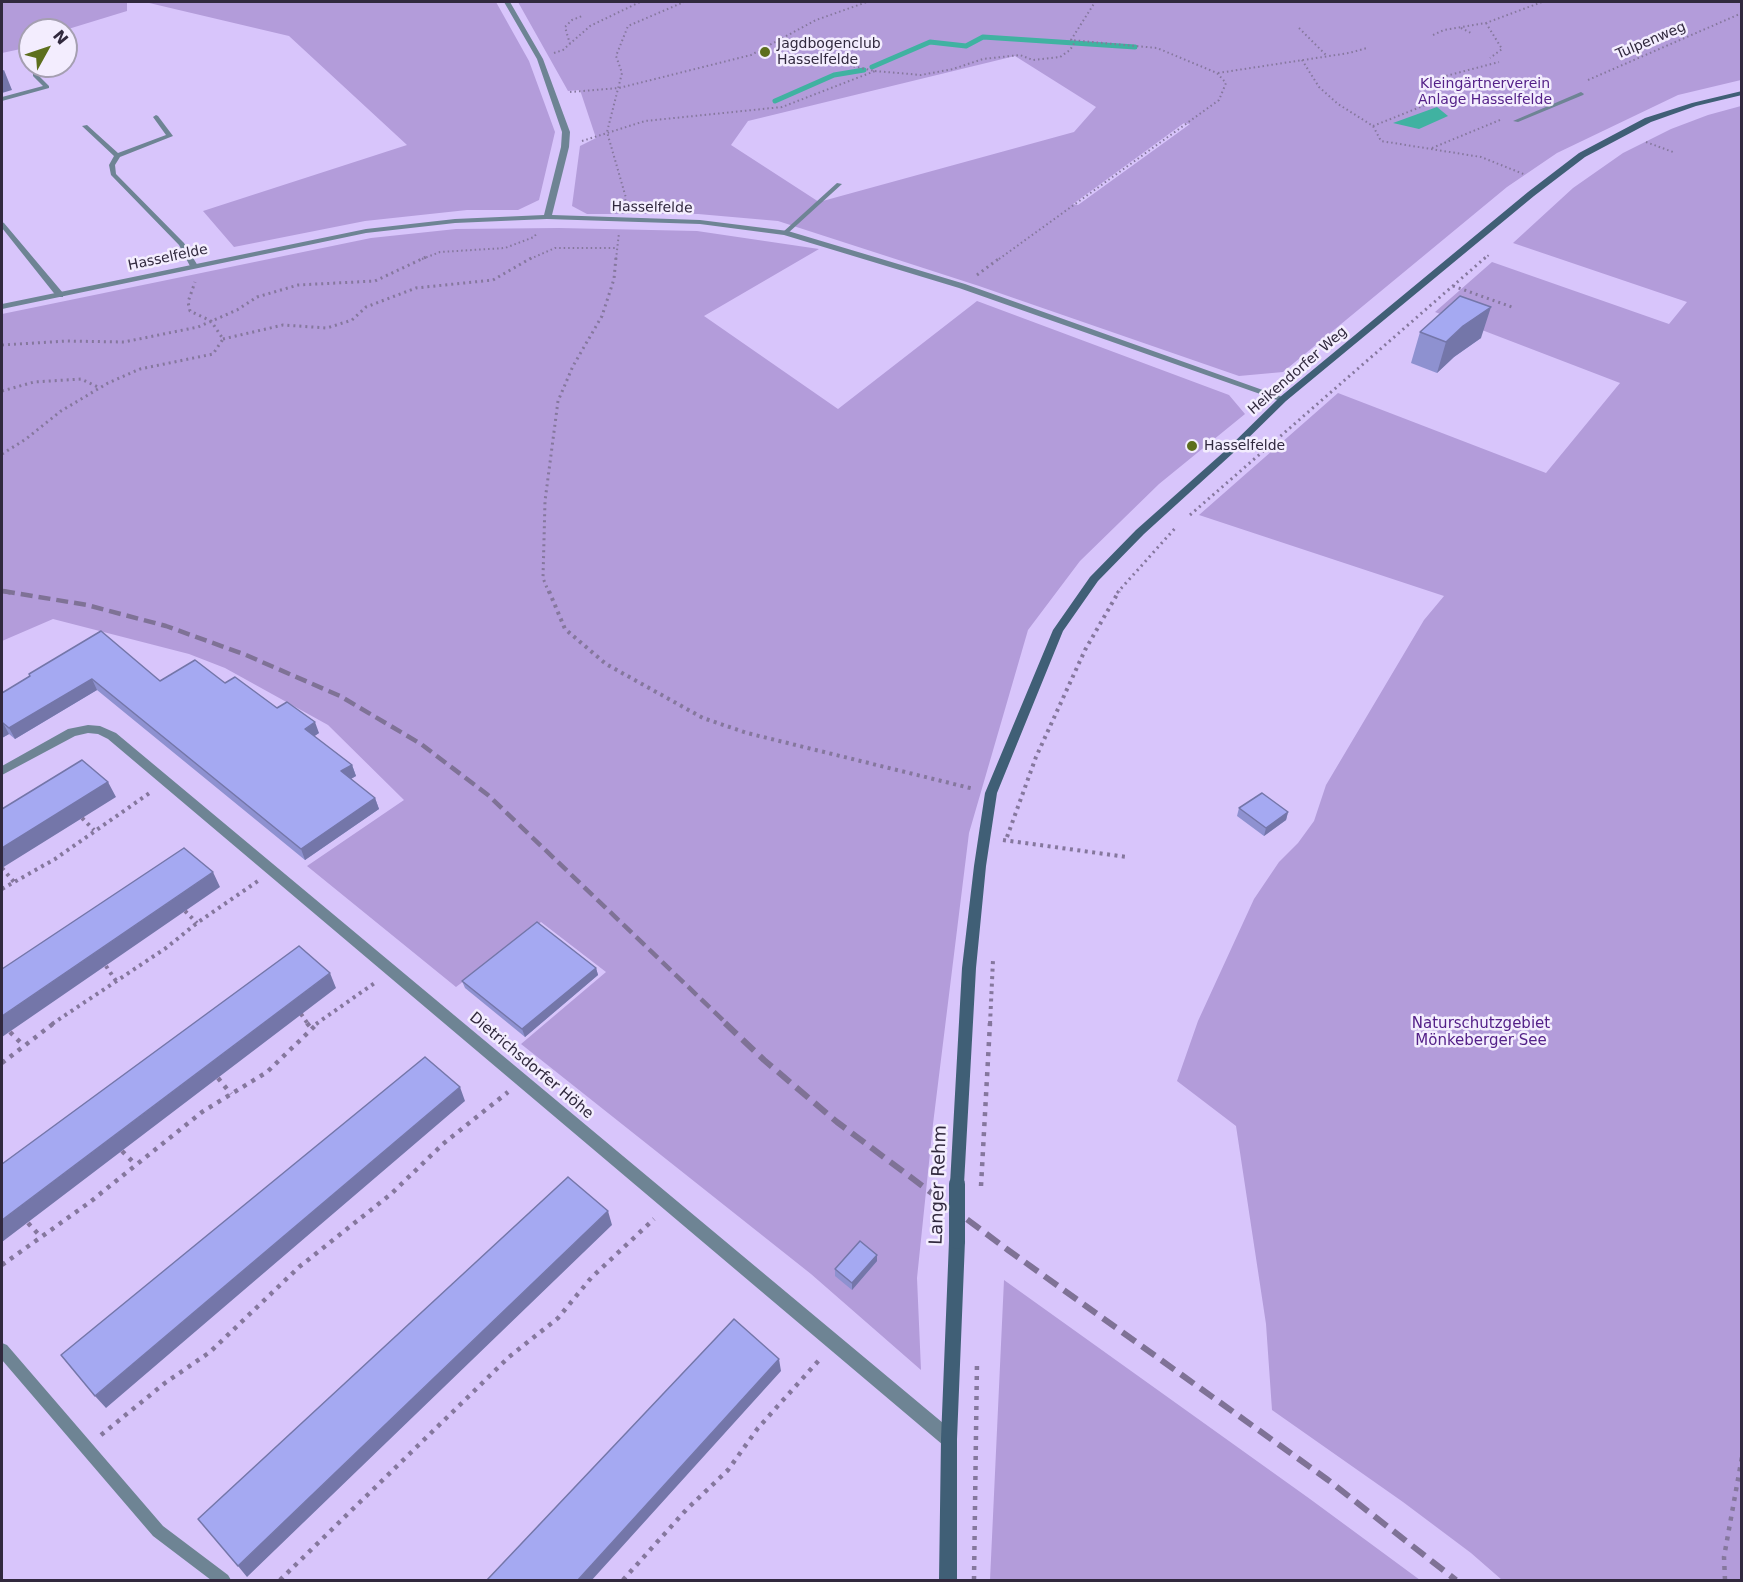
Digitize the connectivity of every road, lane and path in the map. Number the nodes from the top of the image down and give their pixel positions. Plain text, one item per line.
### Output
1 (507, 2) edge
2 (640, 2) edge
3 (684, 2) edge
4 (867, 2) edge
5 (1095, 2) edge
6 (1542, 2) edge
7 (1742, 14) edge
8 (582, 16) dead end
9 (1486, 23) junction
10 (1460, 27) junction
11 (1299, 28) dead end
12 (1471, 33) dead end
13 (1433, 35) dead end
14 (1075, 43) junction
15 (570, 44) junction
16 (1367, 48) dead end
17 (1328, 56) junction
18 (1490, 58) dead end
19 (540, 59) junction
20 (1302, 60) junction
21 (1499, 62) dead end
22 (852, 66) dead end
23 (875, 71) junction
24 (1217, 73) junction
25 (38, 78) edge
26 (1580, 83) dead end
27 (619, 88) junction
28 (1742, 93) edge
29 (552, 94) junction
30 (1581, 94) dead end
31 (2, 99) edge
32 (156, 117) dead end
33 (1516, 121) joint
34 (85, 126) dead end
35 (1373, 126) junction
36 (607, 132) junction
37 (1649, 135) dead end
38 (1639, 139) dead end
39 (565, 147) junction
40 (1432, 148) junction
41 (117, 156) junction
42 (1530, 177) dead end
43 (839, 184) dead end
44 (547, 217) junction
45 (620, 221) junction
46 (2, 224) edge
47 (785, 233) junction
48 (617, 248) junction
49 (1496, 249) dead end
50 (194, 266) junction
51 (962, 286) junction
52 (1453, 286) junction
53 (60, 295) junction
54 (2, 307) edge
55 (1512, 307) dead end
56 (224, 339) junction
57 (2, 345) edge
58 (100, 388) junction
59 (2, 391) edge
60 (1283, 399) junction
61 (2, 454) edge
62 (1186, 518) dead end
63 (1177, 526) dead end
64 (2, 771) edge
65 (167, 782) junction
66 (991, 793) junction
67 (82, 818) dead end
68 (94, 830) junction
69 (984, 836) junction
70 (1005, 840) junction
71 (1003, 850) dead end
72 (1127, 857) dead end
73 (2, 868) edge
74 (273, 871) junction
75 (14, 882) junction
76 (2, 890) edge
77 (185, 911) dead end
78 (197, 923) junction
79 (994, 954) dead end
80 (106, 966) dead end
81 (392, 971) junction
82 (117, 981) junction
83 (301, 1014) dead end
84 (311, 1028) junction
85 (10, 1032) dead end
86 (23, 1045) junction
87 (2, 1063) edge
88 (218, 1078) dead end
89 (522, 1080) junction
90 (231, 1094) junction
91 (122, 1151) dead end
92 (135, 1164) junction
93 (981, 1193) dead end
94 (670, 1204) junction
95 (28, 1223) dead end
96 (40, 1236) junction
97 (2, 1265) edge
98 (834, 1343) junction
99 (2, 1350) edge
100 (977, 1353) dead end
101 (949, 1439) junction
102 (85, 1449) junction
103 (1742, 1457) edge
104 (223, 1581) edge
105 (280, 1581) edge
106 (623, 1581) edge
107 (948, 1581) edge
108 (974, 1581) edge
109 (1725, 1581) edge

1 - 19 street
2 - 15 path
3 - 27 path
4 - 27 path
5 - 14 path
6 - 9 path
7 - 26 path, Tulpenweg
8 - 15 path
9 - 10 path
9 - 18 path
10 - 12 path
10 - 13 path
11 - 17 path
14 - 23 path
14 - 24 path
15 - 19 path
16 - 17 path
17 - 20 path
19 - 29 street
20 - 24 path
20 - 35 path
21 - 35 path
22 - 23 path
23 - 36 path
24 - 51 path
25 - 31 lane
27 - 29 path
27 - 36 path
28 - 60 street, Heikendorfer Weg
29 - 39 street
30 - 33 lane
32 - 41 lane
33 - 40 path
34 - 41 lane
35 - 40 path
36 - 39 path
36 - 45 path
37 - 38 path
39 - 44 street
40 - 42 path
41 - 50 lane
43 - 47 lane
44 - 45 street, Hasselfelde
44 - 50 street, Hasselfelde
44 - 57 path
45 - 47 street, Hasselfelde
45 - 48 path
46 - 53 lane
47 - 51 street, Hasselfelde
48 - 56 path
48 - 66 path
49 - 52 path
50 - 53 street, Hasselfelde
50 - 56 path
51 - 60 street, Hasselfelde
52 - 55 path
52 - 62 path
53 - 54 street, Hasselfelde
56 - 58 path
58 - 59 path
58 - 61 path
60 - 66 street, Heikendorfer Weg
63 - 70 path
64 - 65 street, Dietrichsdorfer Höhe
65 - 68 path
65 - 74 street, Dietrichsdorfer Höhe
66 - 69 street, Langer Rehm
67 - 68 path
68 - 75 path
69 - 70 path
69 - 101 street, Langer Rehm, bridge
70 - 71 path
70 - 72 path
73 - 75 path
74 - 78 path
74 - 81 street, Dietrichsdorfer Höhe
75 - 76 path
77 - 78 path
78 - 82 path
79 - 93 path
80 - 82 path
81 - 84 path
81 - 89 street, Dietrichsdorfer Höhe
82 - 86 path
83 - 84 path
84 - 90 path
85 - 86 path
86 - 87 path
88 - 90 path
89 - 94 street, Dietrichsdorfer Höhe
89 - 102 path
90 - 92 path
91 - 92 path
92 - 96 path
94 - 98 street, Dietrichsdorfer Höhe
94 - 105 path
95 - 96 path
96 - 97 path
98 - 101 street, Dietrichsdorfer Höhe
98 - 106 path
99 - 102 lane
100 - 108 path
101 - 107 street, Langer Rehm
102 - 104 lane
103 - 109 path

